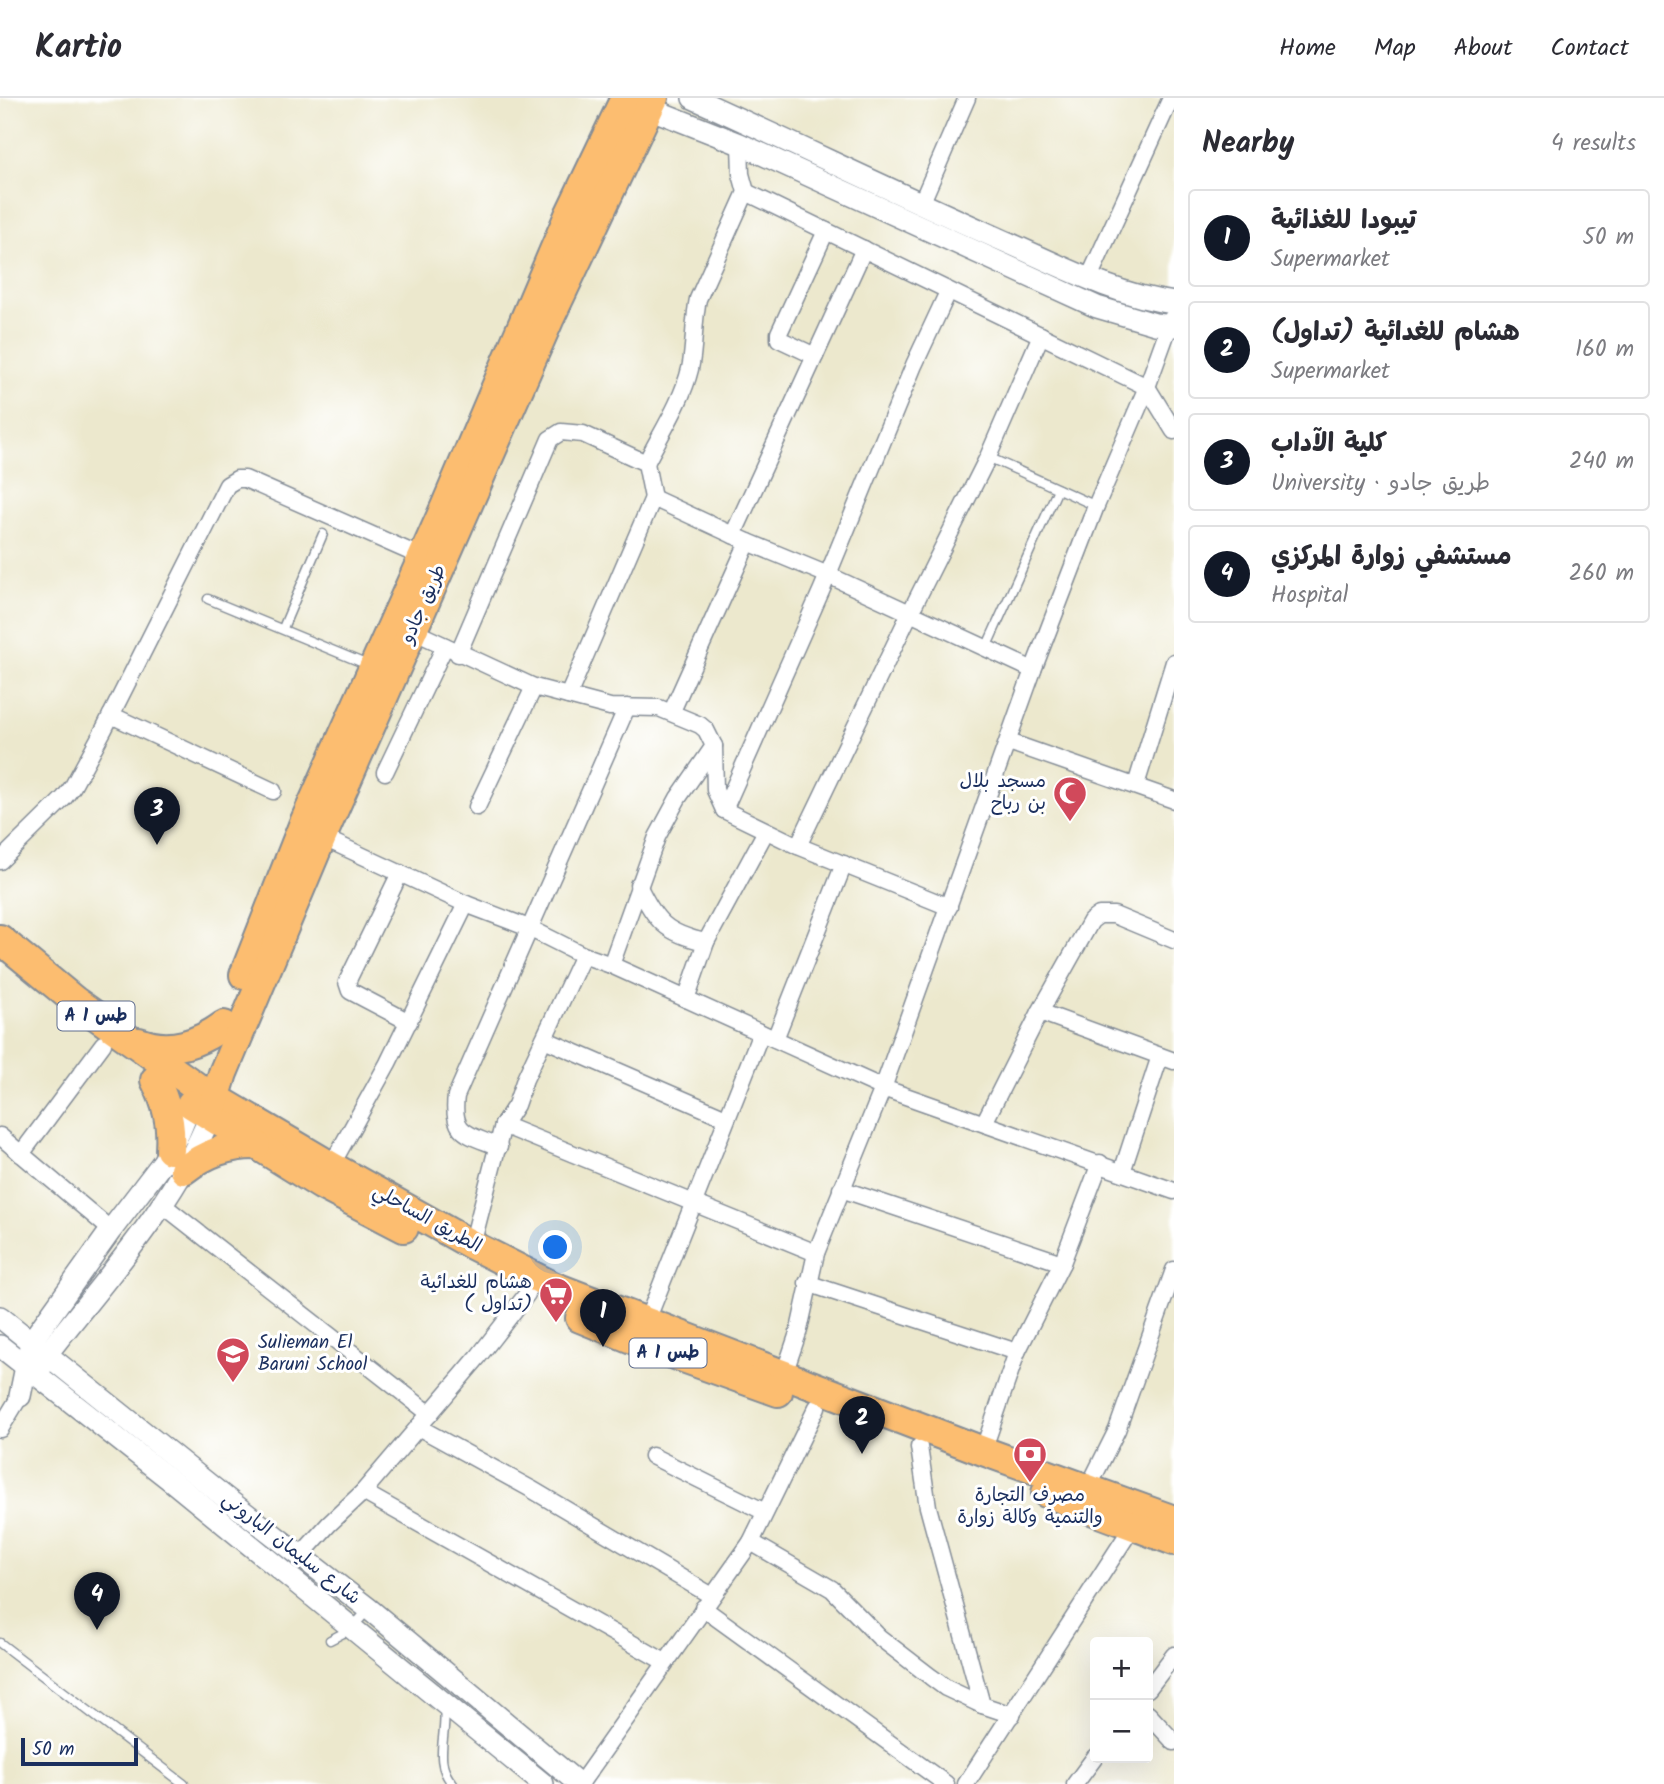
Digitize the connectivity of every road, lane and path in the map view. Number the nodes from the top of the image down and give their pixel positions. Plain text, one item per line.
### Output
1 (693, 98) edge
2 (967, 98) edge
3 (1171, 98) edge
4 (636, 100) edge
5 (740, 144) junction
6 (746, 192) junction
7 (921, 204) junction
8 (825, 231) junction
9 (864, 249) junction
10 (1088, 278) junction
11 (948, 292) junction
12 (1174, 303) edge
13 (1172, 322) edge
14 (1041, 335) junction
15 (815, 356) junction
16 (1147, 387) junction
17 (1174, 431) edge
18 (988, 457) junction
19 (646, 463) junction
20 (1058, 489) junction
21 (653, 498) junction
22 (1096, 506) junction
23 (323, 534) dead end
24 (741, 539) junction
25 (422, 557) junction
26 (828, 575) junction
27 (208, 599) dead end
28 (910, 613) junction
29 (282, 628) junction
30 (412, 631) junction
31 (986, 648) junction
32 (452, 650) junction
33 (1174, 662) edge
34 (374, 667) junction
35 (1033, 670) junction
36 (1171, 680) edge
37 (534, 687) junction
38 (568, 696) junction
39 (627, 707) junction
40 (672, 711) junction
41 (111, 715) junction
42 (1009, 741) junction
43 (714, 746) junction
44 (385, 772) dead end
45 (1136, 785) junction
46 (273, 791) dead end
47 (1174, 800) edge
48 (477, 807) dead end
49 (724, 810) junction
50 (766, 831) junction
51 (321, 837) junction
52 (798, 846) junction
53 (0, 861) edge
54 (844, 864) junction
55 (400, 873) junction
56 (638, 885) junction
57 (466, 905) junction
58 (949, 907) junction
59 (529, 928) junction
60 (0, 939) edge
61 (1174, 940) edge
62 (706, 942) junction
63 (583, 955) junction
64 (0, 965) edge
65 (611, 965) junction
66 (686, 999) junction
67 (1040, 1012) junction
68 (409, 1021) junction
69 (224, 1025) junction
70 (768, 1036) junction
71 (544, 1039) junction
72 (117, 1041) junction
73 (1167, 1059) edge
74 (155, 1080) junction
75 (883, 1088) junction
76 (203, 1101) junction
77 (726, 1118) junction
78 (984, 1123) junction
79 (503, 1125) junction
80 (0, 1136) edge
81 (256, 1145) junction
82 (499, 1147) junction
83 (21, 1154) junction
84 (177, 1160) junction
85 (1100, 1163) junction
86 (331, 1166) junction
87 (1122, 1172) junction
88 (841, 1189) junction
89 (1174, 1191) edge
90 (693, 1203) junction
91 (163, 1205) junction
92 (111, 1230) junction
93 (472, 1245) junction
94 (816, 1253) junction
95 (1062, 1263) junction
96 (1174, 1270) edge
97 (807, 1283) junction
98 (527, 1294) junction
99 (0, 1317) edge
100 (646, 1323) junction
101 (0, 1346) edge
102 (39, 1348) junction
103 (1017, 1352) junction
104 (32, 1371) junction
105 (780, 1383) junction
106 (20, 1396) joint
107 (817, 1408) junction
108 (430, 1414) junction
109 (418, 1427) junction
110 (1, 1430) edge
111 (919, 1447) junction
112 (983, 1451) junction
113 (652, 1456) dead end
114 (1088, 1488) junction
115 (363, 1492) junction
116 (765, 1512) junction
117 (1174, 1520) edge
118 (1133, 1526) junction
119 (1174, 1541) edge
120 (751, 1542) junction
121 (300, 1556) junction
122 (707, 1602) junction
123 (369, 1609) junction
124 (351, 1629) junction
125 (330, 1640) dead end
126 (0, 1643) edge
127 (1174, 1655) edge
128 (665, 1662) junction
129 (1153, 1682) edge
130 (443, 1704) junction
131 (982, 1705) junction
132 (1012, 1715) junction
133 (1153, 1719) edge
134 (1174, 1742) edge
135 (1091, 1763) edge
136 (184, 1784) edge
137 (453, 1784) edge
138 (543, 1784) edge
139 (580, 1784) edge
140 (946, 1784) edge
141 (966, 1784) edge
142 (1075, 1784) edge

1 - 7 street
2 - 7 street
3 - 10 street
4 - 5 street
4 - 25 highway, طريق جادو
4 - 30 highway, طريق جادو
5 - 6 street
5 - 13 street
6 - 8 street
6 - 19 street
7 - 10 street
8 - 9 street
8 - 15 street
9 - 11 street
9 - 15 street
10 - 12 street
11 - 14 street
11 - 26 street
13 - 16 street
14 - 16 street
14 - 18 street
15 - 24 street
16 - 17 street
16 - 22 street
18 - 20 lane
18 - 28 street
19 - 21 street
19 - 32 street
20 - 22 lane
20 - 31 lane
21 - 24 street
21 - 38 street
22 - 35 street
23 - 29 lane
24 - 26 street
24 - 40 street
25 - 34 highway, طريق جادو
25 - 41 street
26 - 28 street
26 - 49 street
27 - 29 lane
28 - 31 street
28 - 52 street
29 - 34 lane
30 - 32 street
30 - 51 highway, طريق جادو
31 - 35 street
32 - 37 street
32 - 44 street
33 - 36 street
34 - 69 highway, طريق جادو
35 - 42 street
36 - 45 street
37 - 38 street
37 - 48 street
38 - 39 street
39 - 40 street
39 - 59 street
40 - 43 street
41 - 46 street
41 - 53 street
42 - 45 street
42 - 58 street
43 - 49 street
43 - 56 street
45 - 47 street
49 - 50 street
50 - 52 street
50 - 62 street
51 - 55 street
51 - 76 highway, طريق جادو
52 - 54 street
54 - 58 street
54 - 70 street
55 - 57 street
55 - 68 street
56 - 62 street
56 - 65 street
57 - 59 street
57 - 68 street
58 - 75 street
59 - 63 street
59 - 82 street
60 - 72 highway, الطريق الساحلي / A 1 طس
61 - 67 street
62 - 66 street
63 - 65 street
63 - 71 street
64 - 72 highway, A 1 طس
65 - 66 street
66 - 70 street
67 - 73 street
67 - 78 street
68 - 86 street
69 - 72 highway
69 - 76 highway, طريق جادو
70 - 75 street
70 - 77 street
71 - 77 street
71 - 79 street
72 - 74 highway, A 1 طس
72 - 76 highway, الطريق الساحلي / A 1 طس
72 - 83 street
73 - 87 street
74 - 76 highway, A 1 طس
74 - 84 highway
75 - 78 street
75 - 88 street
76 - 81 highway, الطريق الساحلي / A 1 طس
76 - 84 street
76 - 86 highway, الطريق الساحلي / A 1 طس
77 - 90 street
78 - 85 street
79 - 82 street
79 - 90 street
80 - 83 street
81 - 84 highway
81 - 98 highway, الطريق الساحلي / A 1 طس
82 - 93 street
83 - 92 street
84 - 91 street
84 - 92 street
85 - 87 street
85 - 95 street
86 - 93 highway, الطريق الساحلي / A 1 طس
87 - 89 street
88 - 94 street
88 - 95 street
90 - 94 street
90 - 100 street
91 - 102 street
91 - 108 street
92 - 102 street
93 - 100 highway, الطريق الساحلي / A 1 طس
94 - 97 street
95 - 103 street
96 - 114 street
97 - 103 street
97 - 105 street
98 - 105 highway, الطريق الساحلي / A 1 طس
98 - 108 street
99 - 102 street, شارع سليمان الباروني
100 - 105 highway, الطريق الساحلي / A 1 طس
101 - 104 street, شارع سليمان الباروني
102 - 104 street
102 - 121 street, شارع سليمان الباروني
103 - 112 street
104 - 106 street
104 - 124 street, شارع سليمان الباروني
105 - 107 highway, الطريق الساحلي / A 1 طس
105 - 112 highway, الطريق الساحلي / A 1 طس
106 - 110 street
107 - 111 highway, الطريق الساحلي / A 1 طس
107 - 116 street
108 - 109 street
109 - 115 street
109 - 122 street
111 - 118 highway, الطريق الساحلي / A 1 طس
111 - 131 street
112 - 114 highway, الطريق الساحلي / A 1 طس
113 - 116 street
114 - 117 highway, الطريق الساحلي / A 1 طس
115 - 121 street
115 - 128 street
116 - 120 street
118 - 119 highway, الطريق الساحلي / A 1 طس
118 - 132 street
120 - 122 street
120 - 131 street
121 - 123 street, شارع سليمان الباروني
122 - 128 street
122 - 140 street
123 - 124 lane
123 - 139 street, شارع سليمان الباروني
124 - 125 lane
124 - 130 street, شارع سليمان الباروني
126 - 136 lane
127 - 129 street
128 - 139 street
130 - 137 lane
130 - 138 street, شارع سليمان الباروني
131 - 132 street
132 - 141 street
133 - 134 street
135 - 142 street

